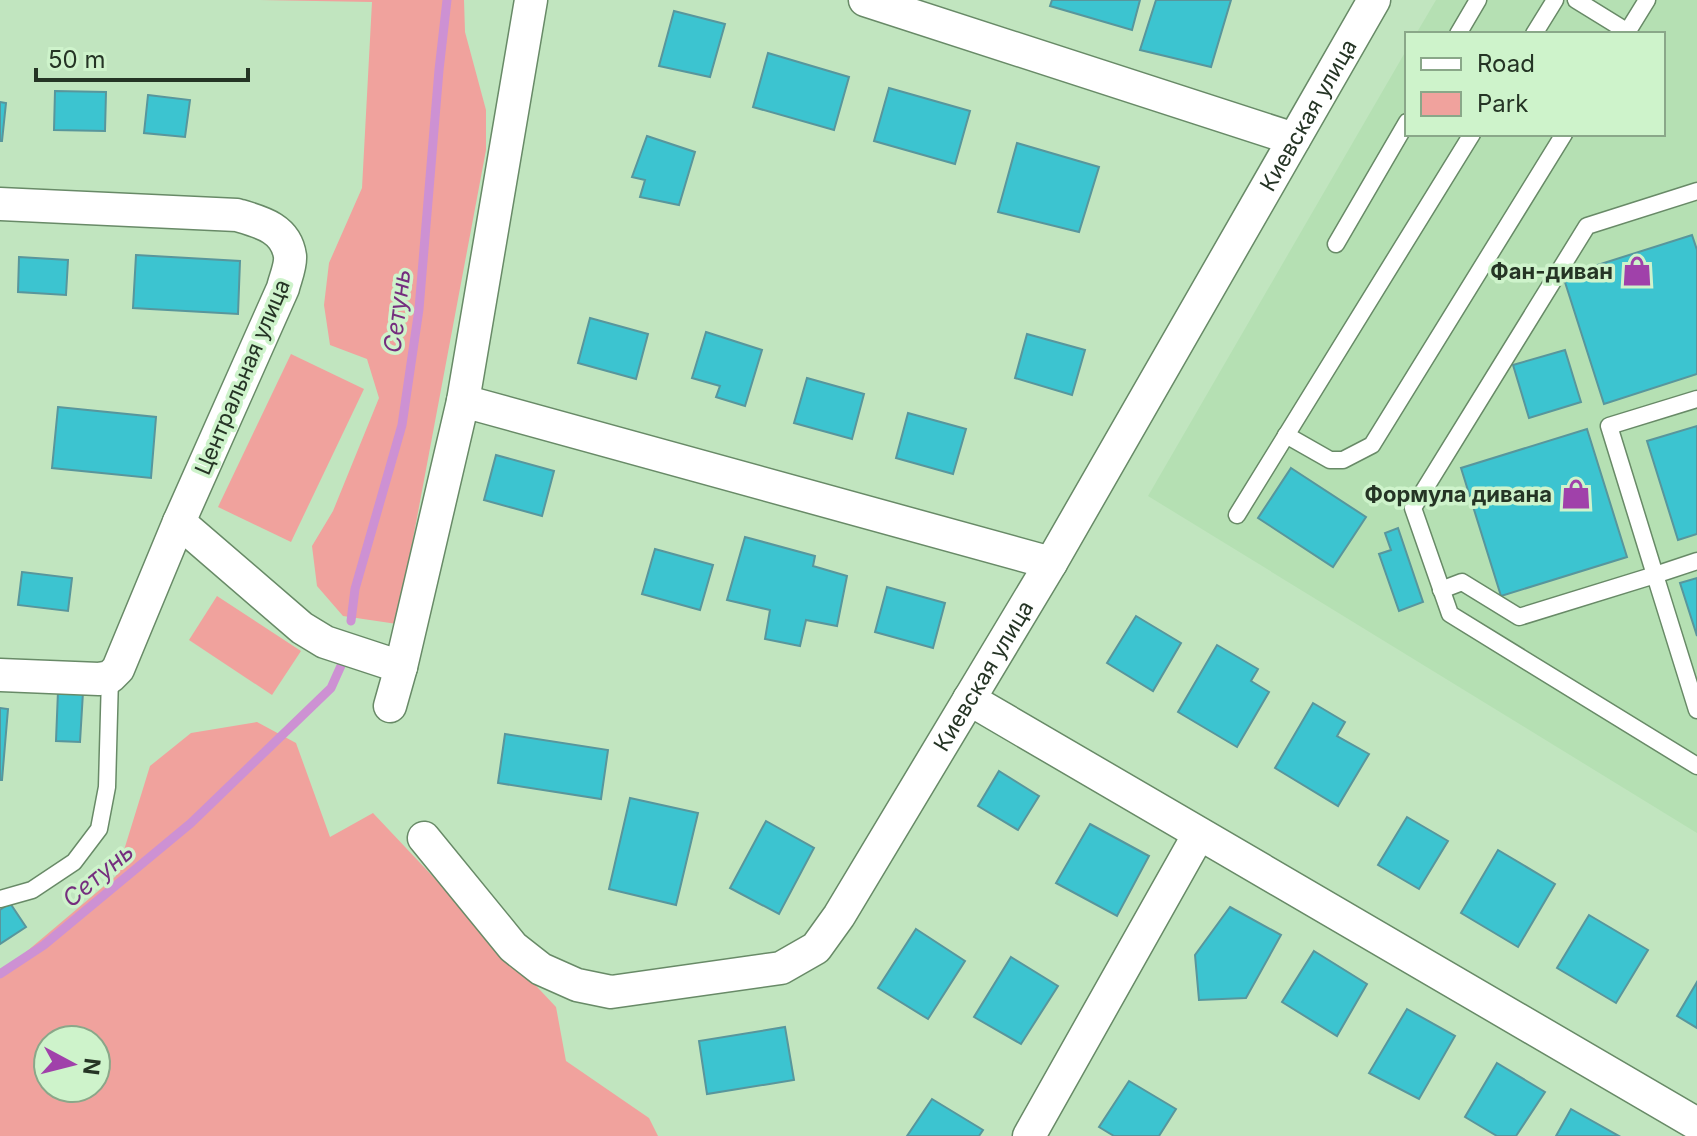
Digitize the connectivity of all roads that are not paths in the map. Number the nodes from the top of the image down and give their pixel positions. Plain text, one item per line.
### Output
1 (531, 0) edge
2 (865, 0) edge
3 (1374, 0) edge
4 (1478, 0) edge
5 (1555, 0) edge
6 (1576, 0) edge
7 (1647, 0) edge
8 (1459, 32) edge
9 (1535, 32) edge
10 (1625, 32) edge
11 (1628, 32) edge
12 (1405, 125) edge
13 (1471, 136) edge
14 (1563, 136) edge
15 (1294, 139) junction
16 (1697, 191) edge
17 (0, 204) edge
18 (1336, 244) dead end
19 (1697, 399) edge
20 (463, 401) junction
21 (1286, 435) junction
22 (1237, 515) dead end
23 (179, 522) junction
24 (1697, 561) edge
25 (1051, 563) junction
26 (1655, 575) junction
27 (1441, 590) junction
28 (401, 667) junction
29 (0, 675) edge
30 (110, 677) junction
31 (969, 699) junction
32 (390, 706) dead end
33 (1697, 710) edge
34 (1697, 766) edge
35 (1199, 834) junction
36 (424, 838) dead end
37 (0, 899) edge
38 (1697, 1124) edge
39 (1031, 1136) edge

1 - 20 street
2 - 15 street
3 - 15 street, Киевская улица
4 - 8 lane
5 - 9 lane
6 - 10 lane
7 - 11 lane
12 - 18 lane
13 - 21 lane
14 - 21 lane
15 - 25 street, Киевская улица
16 - 27 lane
17 - 23 street, Центральная улица
19 - 26 lane
20 - 25 street
20 - 28 street
21 - 22 lane
23 - 28 street
23 - 30 street, Центральная улица
24 - 26 lane
25 - 31 street, Киевская улица
26 - 27 lane
26 - 33 lane
27 - 34 lane
28 - 32 street
29 - 30 street
30 - 37 lane
31 - 35 street
31 - 36 street, Киевская улица
35 - 38 street
35 - 39 street

